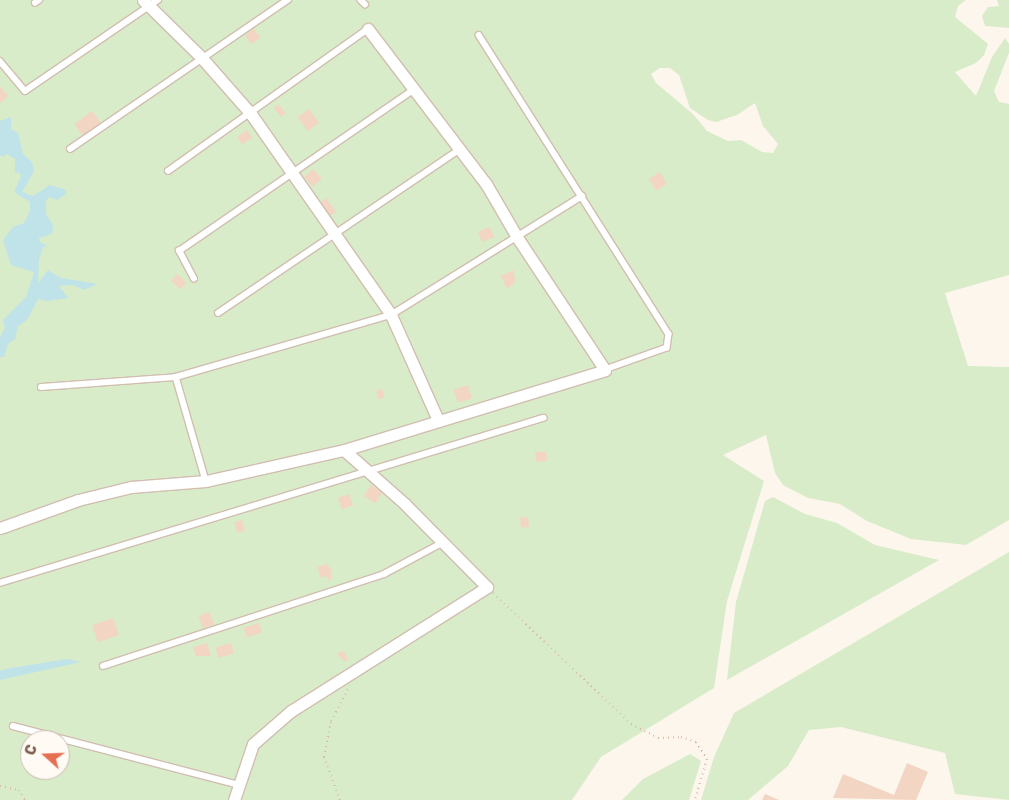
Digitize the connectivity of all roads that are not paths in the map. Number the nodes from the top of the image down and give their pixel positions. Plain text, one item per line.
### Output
1 (288, 0) edge
2 (150, 2) edge
3 (368, 29) joint
4 (479, 35) dead end
5 (201, 57) junction
6 (0, 61) edge
7 (413, 90) junction
8 (251, 114) junction
9 (70, 149) dead end
10 (460, 149) junction
11 (168, 171) dead end
12 (291, 176) junction
13 (582, 196) junction
14 (333, 234) junction
15 (516, 237) junction
16 (194, 279) dead end
17 (218, 313) dead end
18 (391, 316) junction
19 (605, 370) junction
20 (176, 377) junction
21 (41, 387) dead end
22 (543, 418) dead end
23 (438, 420) junction
24 (344, 450) junction
25 (365, 470) junction
26 (206, 481) junction
27 (0, 528) edge
28 (444, 542) junction
29 (0, 583) edge
30 (103, 666) dead end
31 (13, 726) dead end
32 (239, 784) junction
33 (234, 800) edge

1 - 5 lane
2 - 5 street
2 - 6 lane
3 - 7 street
3 - 8 lane
4 - 13 lane
5 - 8 street
5 - 9 lane
7 - 10 street
7 - 12 lane
8 - 11 lane
8 - 12 street
10 - 14 lane
10 - 15 street
12 - 14 street
12 - 16 lane
13 - 15 lane
13 - 19 lane
14 - 17 lane
14 - 18 street
15 - 18 lane
15 - 19 street
18 - 20 lane
18 - 23 street
19 - 23 street
20 - 21 lane
20 - 26 lane
22 - 25 lane
23 - 24 street
24 - 25 street
24 - 26 street
25 - 28 street
25 - 29 lane
26 - 27 street
28 - 30 lane
28 - 32 street
31 - 32 lane
32 - 33 street

